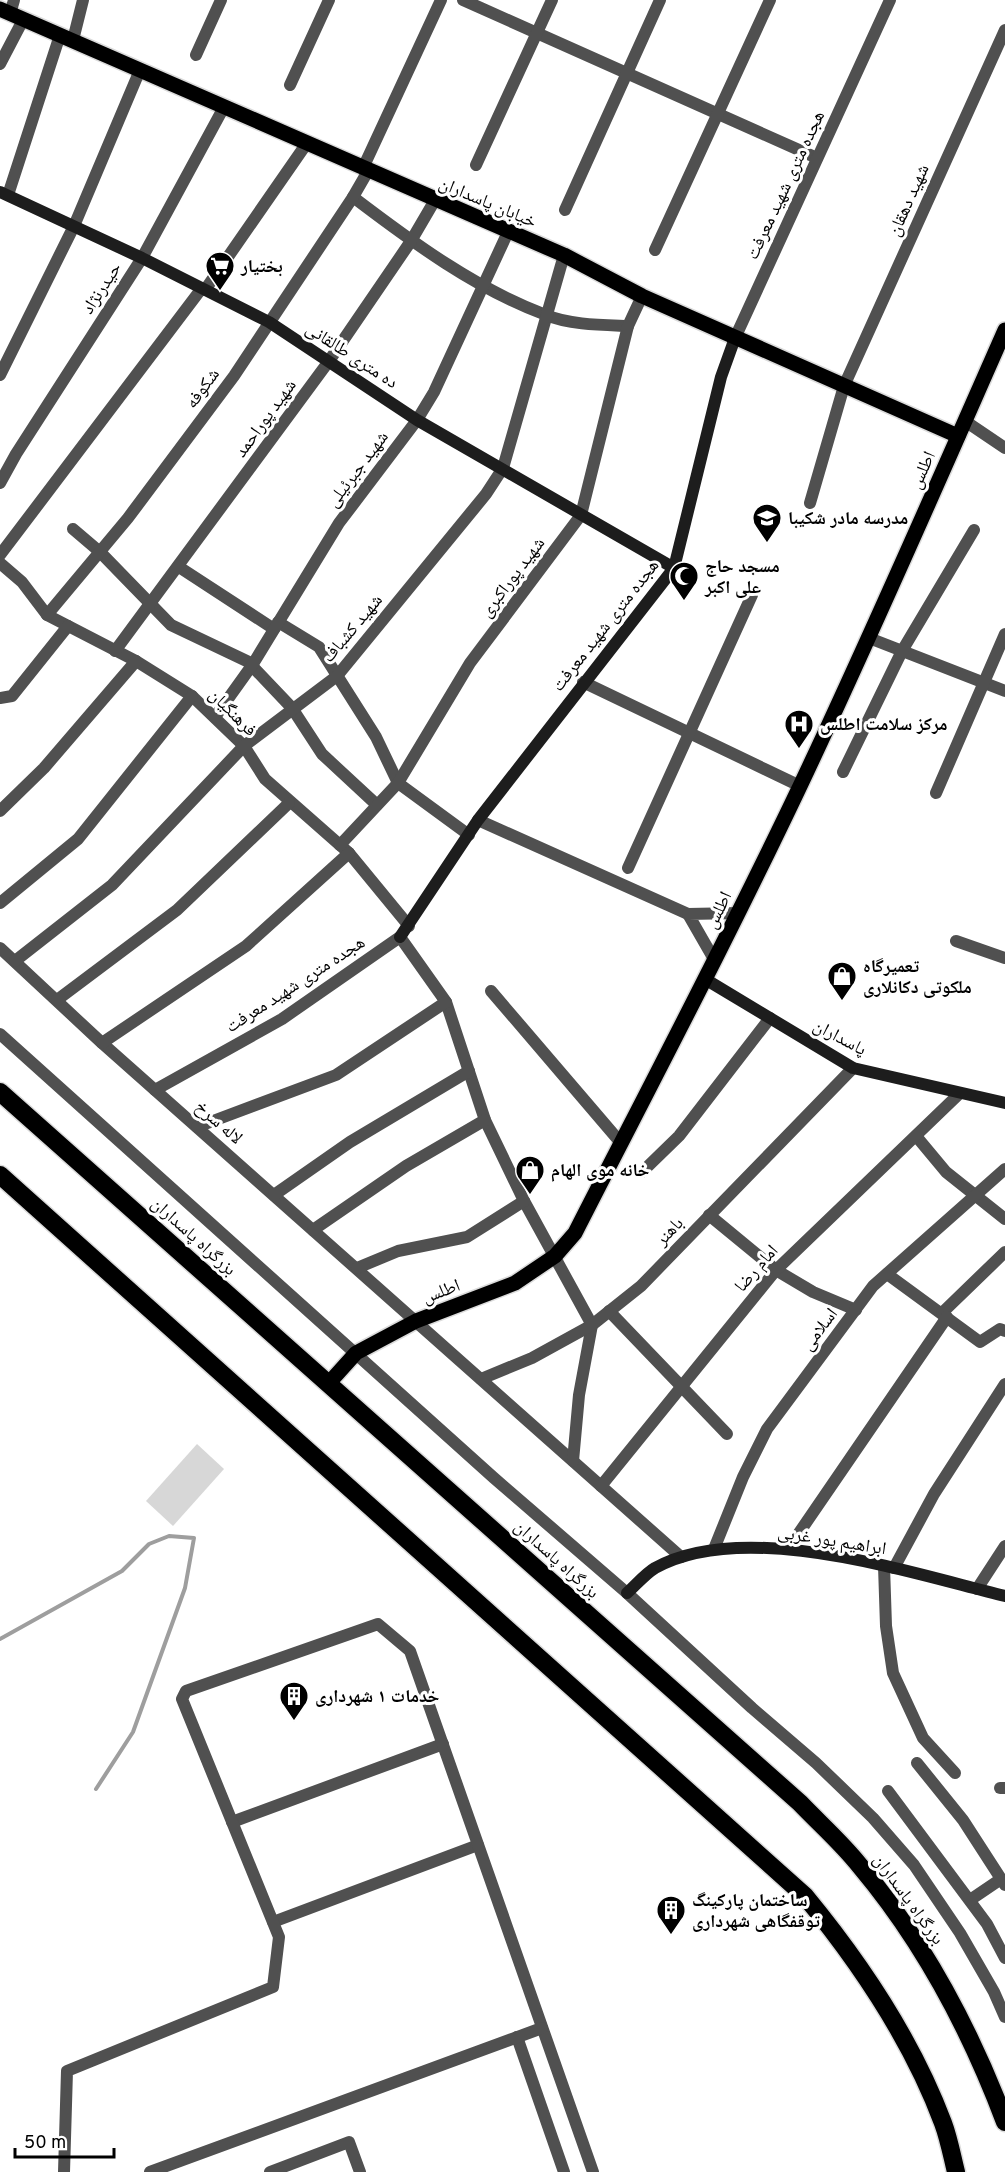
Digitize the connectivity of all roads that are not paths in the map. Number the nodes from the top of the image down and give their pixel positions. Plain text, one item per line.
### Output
1 (83, 0) edge
2 (221, 0) edge
3 (329, 0) edge
4 (441, 0) edge
5 (464, 0) edge
6 (552, 0) edge
7 (660, 0) edge
8 (770, 0) edge
9 (890, 0) edge
10 (12, 11) edge
11 (1005, 30) edge
12 (537, 33) junction
13 (66, 38) junction
14 (196, 56) dead end
15 (0, 64) edge
16 (140, 70) junction
17 (626, 73) junction
18 (290, 85) dead end
19 (224, 107) junction
20 (716, 113) junction
21 (307, 143) junction
22 (816, 158) junction
23 (476, 165) dead end
24 (366, 170) junction
25 (4, 194) edge
26 (353, 197) junction
27 (435, 200) junction
28 (565, 210) dead end
29 (74, 226) junction
30 (508, 232) junction
31 (411, 241) junction
32 (655, 250) dead end
33 (564, 255) junction
34 (142, 258) junction
35 (484, 284) junction
36 (204, 289) junction
37 (642, 296) junction
38 (547, 316) junction
39 (269, 322) junction
40 (628, 326) junction
41 (1005, 330) edge
42 (735, 338) junction
43 (329, 361) junction
44 (0, 375) edge
45 (844, 386) junction
46 (417, 420) junction
47 (965, 421) junction
48 (958, 436) junction
49 (1005, 448) edge
50 (503, 468) junction
51 (0, 483) edge
52 (810, 502) dead end
53 (581, 515) junction
54 (73, 529) dead end
55 (974, 530) dead end
56 (100, 552) junction
57 (0, 555) edge
58 (0, 563) edge
59 (179, 567) junction
60 (674, 568) junction
61 (752, 595) dead end
62 (152, 604) junction
63 (47, 615) junction
64 (276, 625) junction
65 (68, 626) junction
66 (1005, 634) edge
67 (869, 638) junction
68 (115, 651) junction
69 (902, 651) junction
70 (136, 662) junction
71 (253, 665) junction
72 (337, 676) junction
73 (583, 682) junction
74 (984, 683) junction
75 (1005, 691) edge
76 (192, 696) junction
77 (0, 698) edge
78 (292, 708) junction
79 (215, 717) junction
80 (689, 733) junction
81 (244, 746) junction
82 (843, 772) dead end
83 (398, 783) junction
84 (800, 786) junction
85 (936, 794) dead end
86 (289, 803) junction
87 (377, 805) junction
88 (0, 811) edge
89 (478, 820) junction
90 (469, 836) junction
91 (344, 849) junction
92 (628, 868) dead end
93 (0, 903) edge
94 (739, 913) junction
95 (688, 914) junction
96 (409, 926) junction
97 (400, 937) junction
98 (956, 941) dead end
99 (0, 948) edge
100 (1005, 957) edge
101 (15, 961) junction
102 (715, 961) junction
103 (705, 979) junction
104 (491, 991) dead end
105 (57, 1000) junction
106 (446, 1002) junction
107 (770, 1018) junction
108 (0, 1034) edge
109 (102, 1043) junction
110 (853, 1068) junction
111 (469, 1071) junction
112 (155, 1090) junction
113 (0, 1092) edge
114 (959, 1094) junction
115 (1005, 1103) edge
116 (485, 1120) junction
117 (197, 1127) junction
118 (916, 1136) junction
119 (621, 1143) junction
120 (1005, 1169) edge
121 (642, 1172) dead end
122 (0, 1175) edge
123 (274, 1195) junction
124 (975, 1195) junction
125 (524, 1201) junction
126 (709, 1215) junction
127 (1005, 1219) edge
128 (313, 1230) junction
129 (1005, 1252) edge
130 (555, 1256) junction
131 (357, 1268) junction
132 (776, 1270) junction
133 (886, 1274) junction
134 (856, 1310) junction
135 (609, 1311) junction
136 (944, 1315) junction
137 (416, 1322) junction
138 (592, 1325) junction
139 (1005, 1331) edge
140 (356, 1353) junction
141 (481, 1379) junction
142 (329, 1383) junction
143 (1005, 1384) edge
144 (681, 1387) junction
145 (727, 1434) dead end
146 (573, 1461) junction
147 (601, 1486) junction
148 (1005, 1546) edge
149 (714, 1549) junction
150 (788, 1549) junction
151 (681, 1557) junction
152 (889, 1567) junction
153 (977, 1589) junction
154 (627, 1593) junction
155 (1005, 1596) edge
156 (443, 1744) junction
157 (917, 1763) dead end
158 (955, 1773) dead end
159 (888, 1791) dead end
160 (232, 1822) junction
161 (478, 1845) junction
162 (1003, 1882) edge
163 (970, 1900) junction
164 (273, 1922) junction
165 (1005, 1958) edge
166 (1005, 2017) edge
167 (542, 2028) junction
168 (517, 2037) junction
169 (1005, 2122) edge
170 (64, 2172) edge
171 (150, 2172) edge
172 (270, 2172) edge
173 (360, 2172) edge
174 (564, 2172) edge
175 (593, 2172) edge
176 (956, 2172) edge

1 - 13 street
2 - 14 street
3 - 18 street
4 - 24 street, شکوفه
5 - 12 street
6 - 12 street
7 - 17 street
8 - 20 street
9 - 22 street, هجده متری شهید معرفت
10 - 13 main road, خیابان پاسداران
10 - 15 street
11 - 45 street, شهید دهقان
12 - 17 street
12 - 23 street
13 - 16 main road, خیابان پاسداران
13 - 25 street
16 - 19 main road, خیابان پاسداران
16 - 29 street
17 - 20 street
17 - 28 street
19 - 21 main road, خیابان پاسداران
19 - 34 street, حیدرنژاد
20 - 22 street
20 - 32 street
21 - 24 main road, خیابان پاسداران
21 - 36 street
22 - 42 street, هجده متری شهید معرفت
24 - 26 street, شکوفه
24 - 27 main road, خیابان پاسداران
25 - 29 street, ده متری طالقانی
26 - 31 street
26 - 39 street, شکوفه
27 - 30 main road, خیابان پاسداران
27 - 31 street, شهید پوراحمد
29 - 34 street, ده متری طالقانی
29 - 44 street
30 - 33 main road, خیابان پاسداران
30 - 35 street, شهید جبرئیلی
31 - 35 street
31 - 43 street, شهید پوراحمد
33 - 37 main road, خیابان پاسداران
33 - 38 street, شهید کشباف
34 - 36 street, ده متری طالقانی
34 - 51 street, حیدرنژاد
35 - 38 street
35 - 46 street, شهید جبرئیلی
36 - 39 street, ده متری طالقانی
36 - 57 street
37 - 40 street, شهید پوراکبری
37 - 42 main road, خیابان پاسداران
38 - 40 street
38 - 50 street, شهید کشباف
39 - 43 street, ده متری طالقانی
39 - 56 street, شکوفه
40 - 53 street, شهید پوراکبری
41 - 47 main road, اطلس
42 - 45 main road, خیابان پاسداران
42 - 60 street, هجده متری شهید معرفت
43 - 46 street, ده متری طالقانی
43 - 59 street, شهید پوراحمد
45 - 48 main road, خیابان پاسداران
45 - 52 street, شهید دهقان
46 - 50 street, ده متری طالقانی
46 - 64 street, شهید جبرئیلی
47 - 48 main road, اطلس
47 - 49 street
48 - 67 main road, اطلس
50 - 53 street, ده متری طالقانی
50 - 72 street, شهید کشباف
53 - 60 street, ده متری طالقانی
53 - 83 street, شهید پوراکبری
54 - 56 street
55 - 69 street
56 - 62 street
56 - 63 street, شکوفه
58 - 63 street, فرهنگیان
59 - 62 street, شهید پوراحمد
59 - 64 street
60 - 73 street, هجده متری شهید معرفت
61 - 80 street
62 - 68 street, شهید پوراحمد
62 - 71 street
63 - 65 street, فرهنگیان
64 - 71 street, شهید جبرئیلی
64 - 72 street
65 - 68 street, فرهنگیان
65 - 77 street
66 - 74 street
67 - 69 street
67 - 84 main road, اطلس
68 - 70 street, فرهنگیان
69 - 74 street
69 - 82 street
70 - 76 street, فرهنگیان
70 - 88 street
71 - 78 street
71 - 79 street, شهید جبرئیلی
72 - 78 street, شهید کشباف
72 - 83 street
73 - 80 street
73 - 89 street, هجده متری شهید معرفت
74 - 75 street
74 - 85 street
76 - 79 street, فرهنگیان
76 - 93 street
78 - 81 street, شهید کشباف
78 - 87 street
79 - 81 street, فرهنگیان
80 - 84 street
80 - 92 street
81 - 86 street, فرهنگیان
81 - 101 street, شهید کشباف
83 - 87 street, شهید پوراکبری
83 - 90 street
84 - 94 main road, اطلس
86 - 91 street, فرهنگیان
86 - 105 street
87 - 91 street, شهید پوراکبری
89 - 90 street, هجده متری شهید معرفت
89 - 95 street
90 - 96 street, هجده متری شهید معرفت
91 - 96 street, فرهنگیان
91 - 109 street, شهید پوراکبری
94 - 95 street
94 - 102 main road, اطلس
95 - 102 street
96 - 97 street, هجده متری شهید معرفت
97 - 106 street
97 - 112 street, هجده متری شهید معرفت
98 - 100 street
99 - 101 street, لاله سرخ
101 - 105 street, لاله سرخ
102 - 103 main road, اطلس
103 - 107 street, پاسداران
103 - 119 main road, اطلس
104 - 119 street
105 - 109 street, لاله سرخ
106 - 111 street
106 - 117 street
107 - 110 street, پاسداران
107 - 121 street
108 - 140 street
109 - 112 street, لاله سرخ
110 - 114 street, پاسداران
110 - 126 street, باهنر
111 - 116 street
111 - 123 street
112 - 117 street, لاله سرخ
113 - 142 highway, بزرگراه پاسداران
114 - 115 street, پاسداران
114 - 118 street, امام رضا
116 - 125 street
116 - 128 street
117 - 123 street, لاله سرخ
118 - 124 street
118 - 132 street, امام رضا
119 - 130 main road, اطلس
120 - 124 street, اسلامی
122 - 176 highway
123 - 128 street, لاله سرخ
124 - 127 street
124 - 133 street, اسلامی
125 - 130 street
125 - 131 street
126 - 132 street
126 - 135 street, باهنر
128 - 131 street, لاله سرخ
129 - 136 street
130 - 137 main road, اطلس
130 - 138 street
131 - 137 street, لاله سرخ
132 - 134 street
132 - 144 street, امام رضا
133 - 134 street, اسلامی
133 - 136 street
134 - 149 street, اسلامی
135 - 138 street, باهنر
135 - 144 street
136 - 139 street
136 - 150 street
137 - 140 main road, اطلس
137 - 141 street, لاله سرخ
138 - 141 street, باهنر
138 - 146 street
140 - 142 main road, اطلس
140 - 154 street
141 - 146 street, لاله سرخ
142 - 169 highway, بزرگراه پاسداران
143 - 152 street
144 - 145 street
144 - 147 street, امام رضا
146 - 147 street, لاله سرخ
147 - 151 street, لاله سرخ
148 - 153 street
149 - 150 street, ابراهیم پور غربی
149 - 151 street, ابراهیم پور غربی
150 - 152 street, ابراهیم پور غربی
151 - 154 street, ابراهیم پور غربی
152 - 153 street, ابراهیم پور غربی
152 - 158 street
153 - 155 street, ابراهیم پور غربی
154 - 166 street
156 - 160 street
156 - 160 street
156 - 161 street
157 - 162 street
159 - 163 street
160 - 164 street
161 - 164 street
161 - 167 street
162 - 163 street
163 - 165 street
164 - 170 street
167 - 168 street
167 - 175 street
168 - 171 street
168 - 174 street
172 - 173 street

